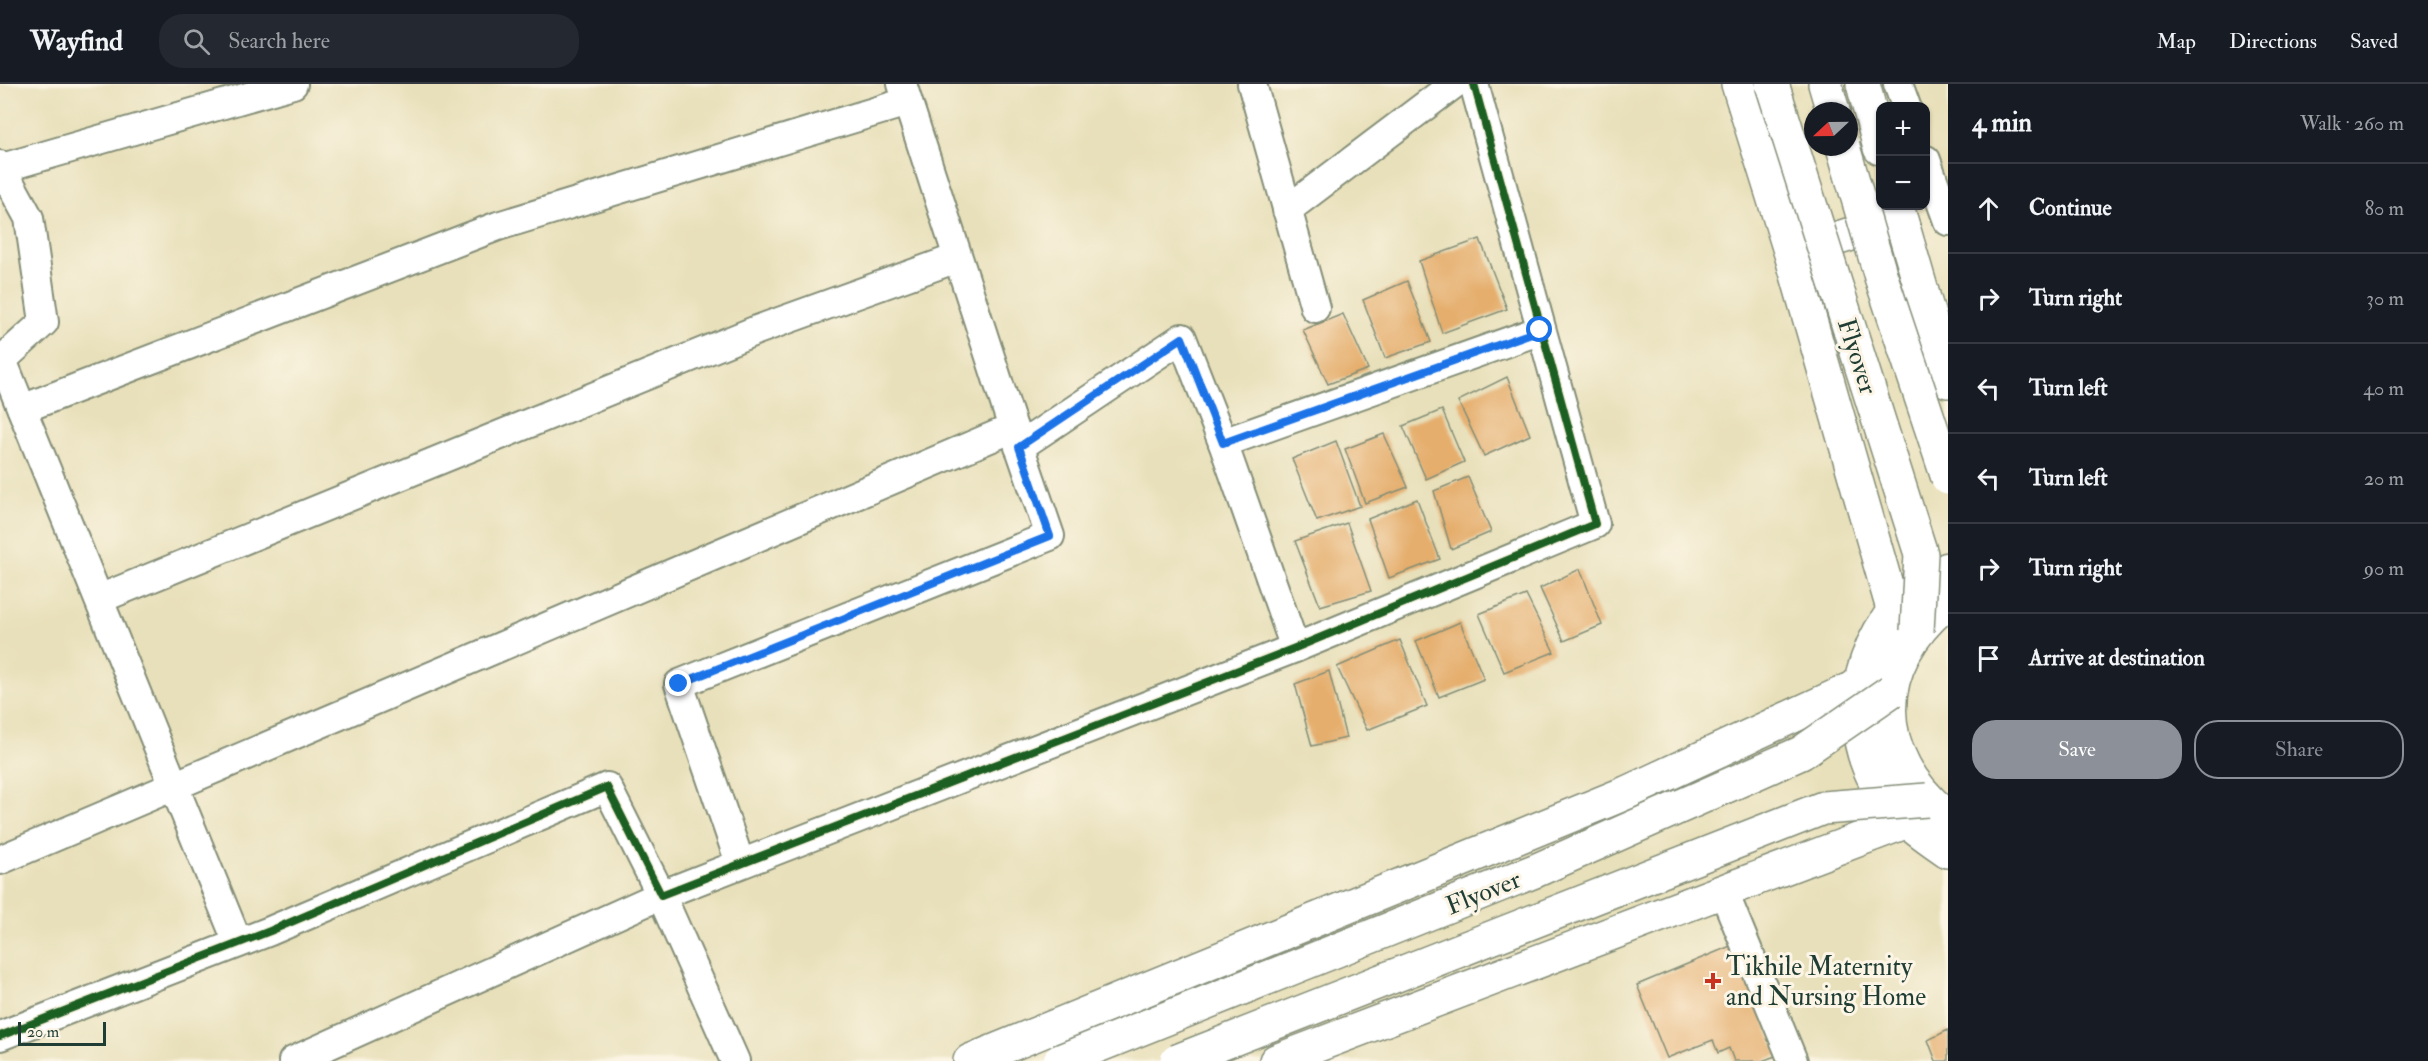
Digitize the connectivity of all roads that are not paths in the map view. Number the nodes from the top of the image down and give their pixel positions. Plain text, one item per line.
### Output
1 (293, 84) edge
2 (1252, 84) edge
3 (1454, 84) edge
4 (1474, 84) edge
5 (1738, 84) edge
6 (1772, 84) edge
7 (1825, 84) edge
8 (1863, 84) edge
9 (1898, 84) edge
10 (904, 93) edge
11 (1830, 102) edge
12 (1905, 102) edge
13 (1876, 130) edge
14 (1846, 156) edge
15 (1, 167) edge
16 (1930, 171) edge
17 (1287, 210) junction
18 (1898, 212) edge
19 (1948, 220) edge
20 (1791, 254) junction
21 (957, 258) junction
22 (1315, 308) dead end
23 (1540, 330) junction
24 (1, 361) edge
25 (1948, 381) edge
26 (22, 409) junction
27 (1016, 438) junction
28 (1223, 443) junction
29 (1948, 478) edge
30 (1948, 569) edge
31 (99, 599) junction
32 (1948, 602) edge
33 (1905, 620) junction
34 (1295, 648) junction
35 (1875, 688) junction
36 (174, 786) junction
37 (1927, 813) edge
38 (1948, 851) edge
39 (0, 860) edge
40 (740, 863) junction
41 (1723, 890) junction
42 (661, 895) junction
43 (238, 944) junction
44 (0, 1036) edge
45 (293, 1061) edge
46 (735, 1061) edge
47 (970, 1061) edge
48 (1060, 1061) edge
49 (1177, 1061) edge
50 (1276, 1061) edge
51 (1793, 1061) edge

1 - 15 street
2 - 17 street
3 - 17 street
4 - 23 street
5 - 20 main road
6 - 33 main road, Flyover, bridge
7 - 11 main road
8 - 13 main road
9 - 12 street
10 - 21 street
10 - 26 street
14 - 29 main road, Flyover, bridge
15 - 24 street
16 - 19 street
17 - 22 street
18 - 20 main road
18 - 25 main road
20 - 33 main road
21 - 27 street
21 - 31 street
23 - 28 street
23 - 34 street
24 - 26 street
26 - 31 street
27 - 28 street
27 - 36 street
27 - 40 street
28 - 34 street
30 - 33 main road
31 - 36 street
32 - 33 main road, Flyover
33 - 35 main road, Flyover
34 - 40 street
35 - 37 main road, Flyover
35 - 47 main road
35 - 48 main road, Flyover, bridge
36 - 39 street
36 - 43 street
37 - 38 main road
37 - 41 main road
37 - 49 main road, Flyover, bridge
40 - 42 street
41 - 50 main road
41 - 51 street
42 - 43 street
42 - 45 street
42 - 46 street
43 - 44 street

